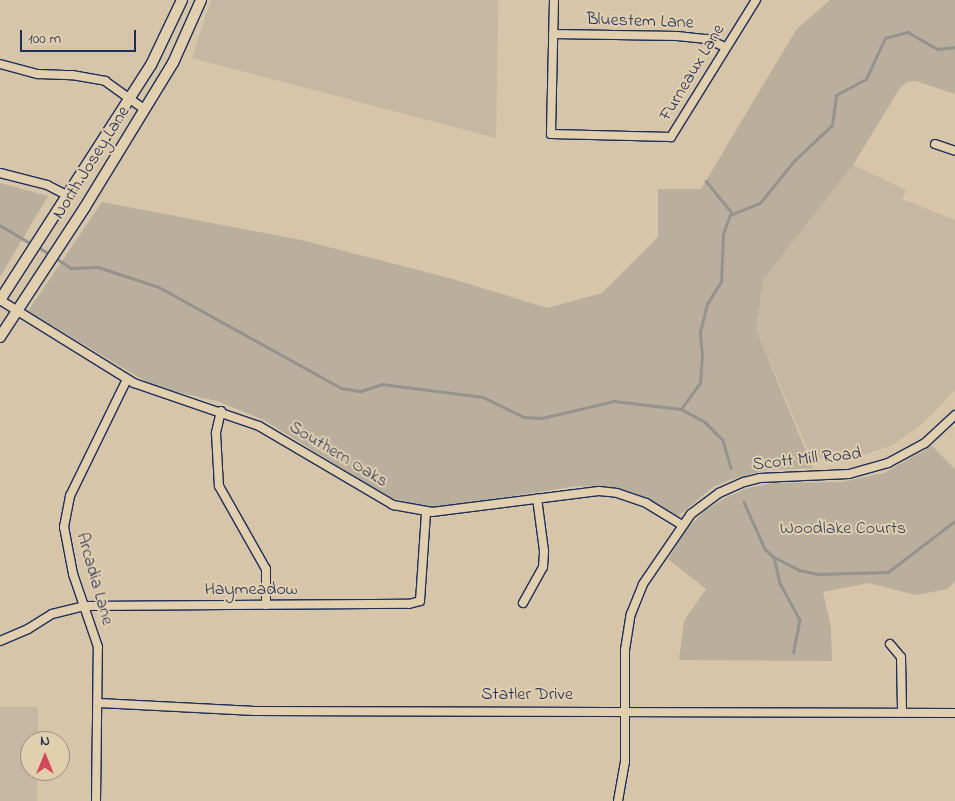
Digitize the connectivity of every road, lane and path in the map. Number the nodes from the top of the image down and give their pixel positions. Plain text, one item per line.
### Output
1 (182, 0) edge
2 (200, 0) edge
3 (554, 0) edge
4 (756, 0) edge
5 (553, 34) junction
6 (725, 47) junction
7 (0, 64) edge
8 (129, 97) junction
9 (144, 109) junction
10 (935, 144) dead end
11 (955, 151) edge
12 (0, 173) edge
13 (69, 196) junction
14 (0, 300) edge
15 (17, 311) junction
16 (0, 337) edge
17 (127, 379) junction
18 (221, 411) junction
19 (955, 416) edge
20 (537, 498) junction
21 (426, 513) junction
22 (682, 525) junction
23 (523, 603) dead end
24 (266, 605) junction
25 (85, 606) junction
26 (0, 641) edge
27 (890, 644) dead end
28 (99, 704) junction
29 (625, 710) junction
30 (902, 711) junction
31 (955, 713) edge
32 (96, 801) edge
33 (619, 801) edge

1 - 8 main road, North Josey Lane
2 - 9 main road, North Josey Lane
3 - 5 street
4 - 6 street, Furneaux Lane
5 - 6 street, Bluestem Lane
5 - 6 street, Furneaux Lane
7 - 8 street
8 - 9 street
8 - 13 main road, North Josey Lane
9 - 15 main road, North Josey Lane
10 - 11 street
12 - 13 street
13 - 14 main road, North Josey Lane
14 - 15 street, Southern Oaks
15 - 16 main road, North Josey Lane
15 - 17 street, Southern Oaks
17 - 18 street, Southern Oaks
17 - 25 street, Arcadia Lane
18 - 21 street, Southern Oaks
18 - 24 street
19 - 22 street, Scott Mill Road
20 - 21 street, Southern Oaks
20 - 22 street, Southern Oaks
20 - 23 street
21 - 24 street, Haymeadow
22 - 29 street, Scott Mill Road
24 - 25 street, Haymeadow
25 - 26 street, Haymeadow
25 - 28 street, Arcadia Lane
27 - 30 street
28 - 29 street, Statler Drive
28 - 32 street, Arcadia Lane
29 - 30 street, Statler Drive
29 - 33 street, Scott Mill Road
30 - 31 street, Statler Drive

